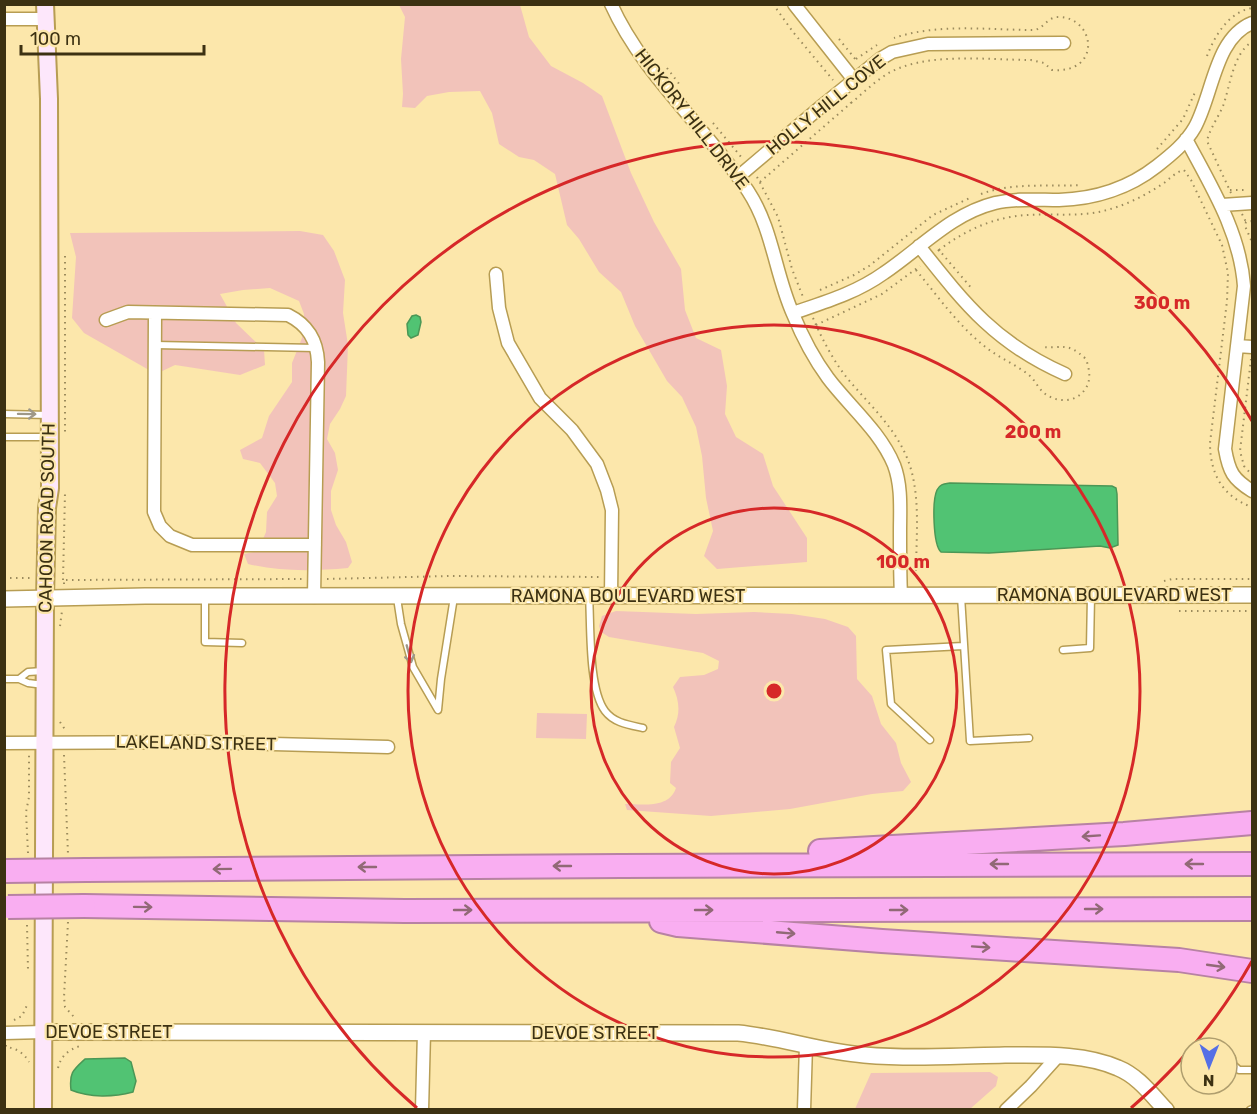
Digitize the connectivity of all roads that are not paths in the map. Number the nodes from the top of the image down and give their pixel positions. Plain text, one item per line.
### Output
1 (611, 4) edge
2 (794, 4) edge
3 (45, 12) edge
4 (4, 19) edge
5 (1252, 23) edge
6 (1064, 43) dead end
7 (854, 80) junction
8 (1186, 139) junction
9 (738, 177) junction
10 (1252, 203) edge
11 (1222, 205) junction
12 (919, 246) junction
13 (496, 274) dead end
14 (155, 313) junction
15 (793, 313) junction
16 (106, 320) dead end
17 (155, 345) junction
18 (1237, 346) junction
19 (1252, 347) edge
20 (317, 348) junction
21 (1065, 374) dead end
22 (4, 414) edge
23 (50, 415) junction
24 (4, 436) edge
25 (50, 437) junction
26 (1252, 491) edge
27 (315, 545) junction
28 (1091, 595) junction
29 (1252, 595) edge
30 (589, 596) junction
31 (610, 596) junction
32 (901, 596) junction
33 (961, 596) junction
34 (205, 597) junction
35 (314, 597) junction
36 (397, 597) junction
37 (454, 597) junction
38 (4, 598) edge
39 (45, 599) junction
40 (242, 643) dead end
41 (963, 646) junction
42 (1064, 650) dead end
43 (45, 678) junction
44 (4, 679) edge
45 (19, 679) junction
46 (643, 728) dead end
47 (1029, 738) dead end
48 (930, 740) dead end
49 (37, 742) junction
50 (4, 743) edge
51 (388, 747) dead end
52 (1252, 823) edge
53 (1252, 864) edge
54 (621, 866) junction
55 (5, 871) edge
56 (1252, 909) edge
57 (603, 910) junction
58 (13, 911) edge
59 (1252, 971) edge
60 (44, 1032) junction
61 (424, 1032) junction
62 (6, 1033) edge
63 (806, 1045) junction
64 (1058, 1056) junction
65 (44, 1110) edge
66 (423, 1110) edge
67 (804, 1110) edge
68 (1006, 1110) edge
69 (1166, 1110) edge

1 - 9 street, HICKORY HILL DRIVE
2 - 7 street
3 - 4 street
3 - 23 main road, CAHOON ROAD SOUTH
5 - 8 street
6 - 7 street, HOLLY HILL COVE
7 - 9 street, HOLLY HILL COVE
8 - 11 street
8 - 12 street
9 - 15 street, HICKORY HILL DRIVE
10 - 11 street
11 - 18 street
12 - 15 street
12 - 21 street
13 - 31 street
14 - 16 street
14 - 17 street
14 - 20 street
15 - 32 street, HICKORY HILL DRIVE
17 - 20 lane
17 - 27 street
18 - 19 street
18 - 26 street
20 - 27 street
22 -> 23 lane
23 - 25 main road, CAHOON ROAD SOUTH
24 - 25 lane
25 - 39 main road, CAHOON ROAD SOUTH
27 - 35 street
28 - 29 street, RAMONA BOULEVARD WEST
28 - 33 street, RAMONA BOULEVARD WEST
28 - 42 lane
30 - 31 street, RAMONA BOULEVARD WEST
30 - 37 street, RAMONA BOULEVARD WEST
30 - 46 lane
31 - 32 street, RAMONA BOULEVARD WEST
32 - 33 street, RAMONA BOULEVARD WEST
33 - 41 lane
34 - 35 street, RAMONA BOULEVARD WEST
34 - 39 street, RAMONA BOULEVARD WEST
34 - 40 lane
35 - 36 street, RAMONA BOULEVARD WEST
36 - 37 street, RAMONA BOULEVARD WEST
36 -> 37 lane
38 - 39 street, RAMONA BOULEVARD WEST
39 - 43 main road, CAHOON ROAD SOUTH
41 - 47 lane
41 - 48 lane
43 - 45 lane
43 - 45 lane
43 - 49 main road, CAHOON ROAD SOUTH
44 - 45 lane
49 - 50 street, LAKELAND STREET
49 - 51 street, LAKELAND STREET
49 - 60 main road, CAHOON ROAD SOUTH
52 -> 54 highway
53 -> 54 highway
54 -> 55 highway, bridge
57 -> 56 highway
58 -> 57 highway, bridge
57 -> 59 highway
60 - 61 street, DEVOE STREET
60 - 62 street, DEVOE STREET
60 - 65 main road, CAHOON ROAD SOUTH
61 - 63 street, DEVOE STREET
61 - 66 street
63 - 64 street, DEVOE STREET
63 - 67 street
64 - 68 street
64 - 69 street, DEVOE STREET

